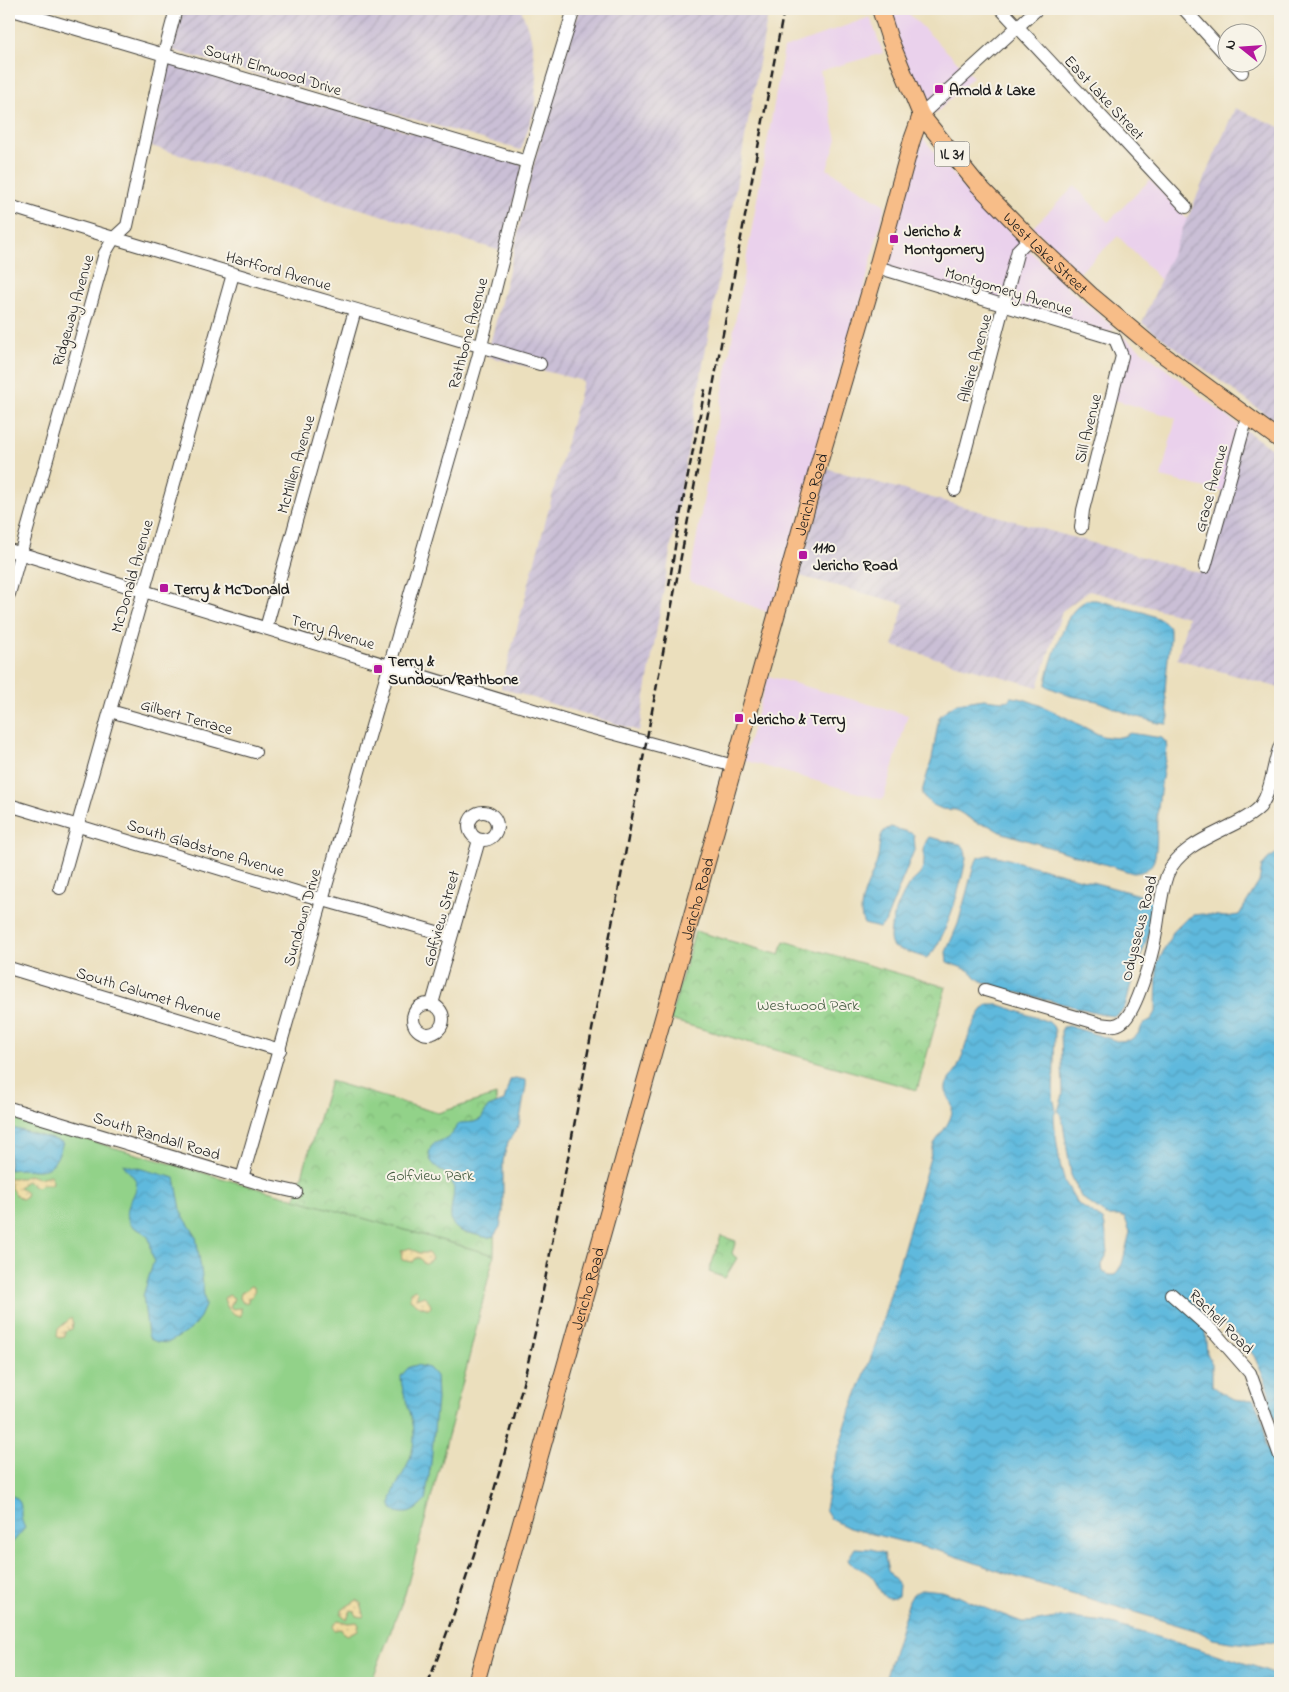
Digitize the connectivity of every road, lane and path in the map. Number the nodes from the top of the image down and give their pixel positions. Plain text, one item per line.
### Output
1 (176, 9) edge
2 (574, 9) edge
3 (880, 9) edge
4 (1001, 9) edge
5 (1037, 9) edge
6 (1184, 9) edge
7 (15, 10) edge
8 (1018, 26) junction
9 (1216, 44) edge
10 (164, 54) junction
11 (921, 115) junction
12 (527, 162) junction
13 (9, 206) edge
14 (1186, 207) dead end
15 (114, 238) junction
16 (1030, 238) junction
17 (877, 267) junction
18 (233, 274) junction
19 (1004, 306) junction
20 (355, 310) junction
21 (1128, 326) junction
22 (1115, 339) junction
23 (482, 346) junction
24 (540, 364) dead end
25 (1247, 417) junction
26 (1280, 440) edge
27 (955, 490) dead end
28 (1081, 528) dead end
29 (14, 551) edge
30 (1205, 567) dead end
31 (144, 591) junction
32 (9, 594) edge
33 (266, 628) junction
34 (391, 665) junction
35 (110, 711) junction
36 (1280, 746) edge
37 (256, 752) dead end
38 (734, 766) junction
39 (9, 805) edge
40 (78, 826) junction
41 (479, 840) dead end
42 (60, 888) dead end
43 (323, 900) junction
44 (451, 936) junction
45 (9, 968) edge
46 (985, 990) dead end
47 (432, 1004) dead end
48 (280, 1050) junction
49 (9, 1108) edge
50 (242, 1178) junction
51 (296, 1192) dead end
52 (1171, 1294) dead end
53 (1280, 1456) edge
54 (476, 1683) edge

1 - 10 street, Ridgeway Avenue
2 - 12 street, Rathbone Avenue
3 - 11 main road, West Lake Street / IL 31
4 - 8 street, East Lake Street
5 - 8 street
6 - 9 street
7 - 10 street, South Elmwood Drive
8 - 11 street
8 - 14 street, East Lake Street
10 - 12 street, South Elmwood Drive
10 - 15 street, Ridgeway Avenue
11 - 16 main road, West Lake Street / IL 31
11 - 17 main road, Jericho Road
12 - 23 street, Rathbone Avenue
13 - 15 street, Hartford Avenue
15 - 18 street, Hartford Avenue
15 - 29 street, Ridgeway Avenue
16 - 19 street, Allaire Avenue
16 - 21 main road, West Lake Street / IL 31
17 - 19 street, Montgomery Avenue
17 - 38 main road, Jericho Road
18 - 20 street, Hartford Avenue
18 - 31 street, McDonald Avenue
19 - 22 street, Montgomery Avenue
19 - 27 street, Allaire Avenue
20 - 23 street, Hartford Avenue
20 - 33 street, McMillen Avenue
21 - 22 street
21 - 25 main road, West Lake Street / IL 31
22 - 28 street, Sill Avenue
23 - 24 street, Hartford Avenue
23 - 34 street, Rathbone Avenue
25 - 26 main road, West Lake Street / IL 31
25 - 30 street, Grace Avenue
29 - 31 street, Terry Avenue
29 - 32 street, Ridgeway Avenue
31 - 33 street, Terry Avenue
31 - 35 street, McDonald Avenue
33 - 34 street, Terry Avenue
34 - 38 street, Terry Avenue
34 - 43 street, Sundown Drive
35 - 37 street, Gilbert Terrace
35 - 40 street, McDonald Avenue
36 - 46 street, Odysseus Road
38 - 54 main road, Jericho Road
39 - 40 street, South Gladstone Avenue
40 - 42 street, McDonald Avenue
40 - 43 street, South Gladstone Avenue
41 - 44 street, Golfview Street
43 - 44 street, South Gladstone Avenue
43 - 48 street, Sundown Drive
44 - 47 street, Golfview Street
45 - 48 street, South Calumet Avenue
48 - 50 street, Sundown Drive
49 - 50 street, South Randall Road
50 - 51 street, South Randall Road
52 - 53 street, Rachell Road

